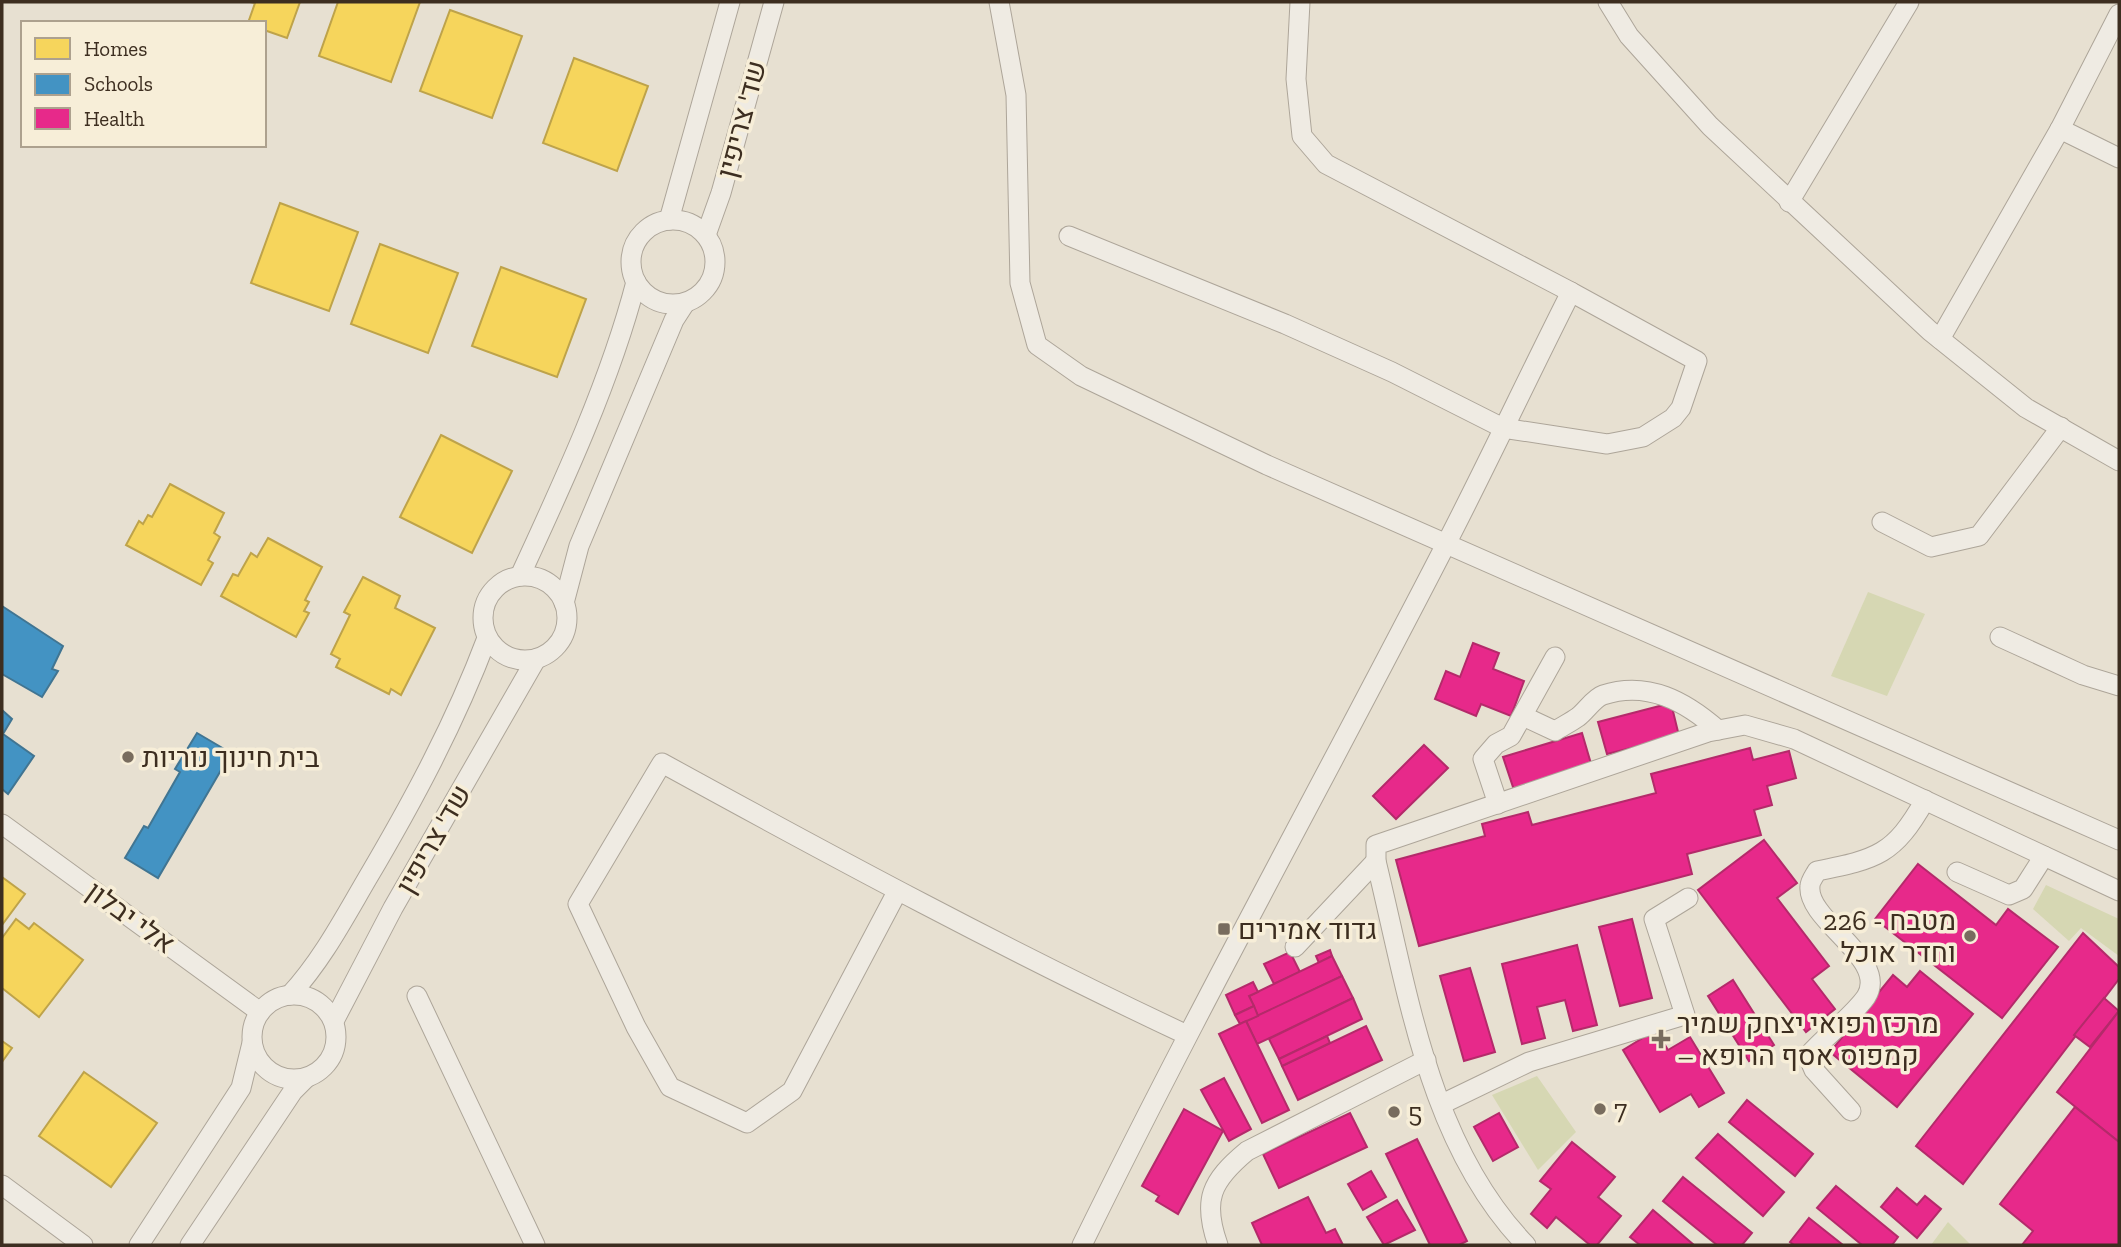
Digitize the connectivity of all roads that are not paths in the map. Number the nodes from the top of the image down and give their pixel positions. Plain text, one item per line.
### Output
1 (730, 2) edge
2 (774, 2) edge
3 (999, 2) edge
4 (1300, 2) edge
5 (1608, 2) edge
6 (1909, 2) edge
7 (2119, 14) edge
8 (2060, 129) junction
9 (2119, 158) edge
10 (1789, 202) junction
11 (669, 220) junction
12 (706, 235) junction
13 (1069, 236) dead end
14 (636, 282) junction
15 (1571, 292) junction
16 (685, 303) junction
17 (1940, 339) junction
18 (2061, 427) junction
19 (1503, 428) junction
20 (2119, 461) edge
21 (1882, 522) dead end
22 (1445, 546) junction
23 (520, 576) junction
24 (564, 603) junction
25 (2000, 637) dead end
26 (487, 638) junction
27 (1555, 657) dead end
28 (536, 659) junction
29 (2119, 685) edge
30 (1523, 716) junction
31 (1718, 730) junction
32 (1925, 800) junction
33 (1498, 803) junction
34 (2, 824) edge
35 (2119, 840) edge
36 (2044, 856) junction
37 (1376, 861) junction
38 (1957, 872) dead end
39 (2119, 891) edge
40 (897, 892) junction
41 (1688, 898) dead end
42 (1295, 947) dead end
43 (290, 995) junction
44 (417, 996) dead end
45 (260, 1012) junction
46 (334, 1021) junction
47 (1186, 1035) junction
48 (252, 1044) junction
49 (1426, 1060) junction
50 (306, 1078) junction
51 (1442, 1104) junction
52 (1851, 1111) dead end
53 (2, 1185) edge
54 (83, 1245) edge
55 (139, 1245) edge
56 (190, 1245) edge
57 (535, 1245) edge
58 (1082, 1245) edge
59 (1218, 1245) edge
60 (1524, 1245) edge

1 - 11 street, שד' צריפין
2 - 12 street, שד' צריפין
3 - 22 street
4 - 15 street
5 - 10 street
6 - 10 street
7 - 8 street
8 - 9 street
8 - 17 street
10 - 17 street
11 - 12 street
11 - 14 street
12 - 16 street
13 - 19 street
14 - 16 street
14 - 23 street
15 - 19 street
15 - 19 street
16 - 24 street
17 - 18 street
18 - 20 street
18 - 21 street
19 - 22 street
22 - 35 street
22 - 47 street
23 - 24 street
23 - 26 street
24 - 28 street
25 - 29 street
26 - 28 street
26 - 43 street, שד' צריפין
27 - 30 street
28 - 46 street, שד' צריפין
30 - 31 street
30 - 33 street
31 - 32 street
31 - 33 street
32 - 36 street
32 - 52 street
33 - 37 street
34 - 45 street, אלי יבלון
36 - 38 street
36 - 39 street
37 - 42 street
37 - 49 street
40 - 40 street
40 - 47 street
41 - 51 street
43 - 45 street
43 - 46 street
44 - 57 street
45 - 48 street
46 - 50 street
47 - 58 street
48 - 50 street
48 - 55 street
49 - 51 street
49 - 59 street
50 - 56 street
51 - 60 street
53 - 54 street

